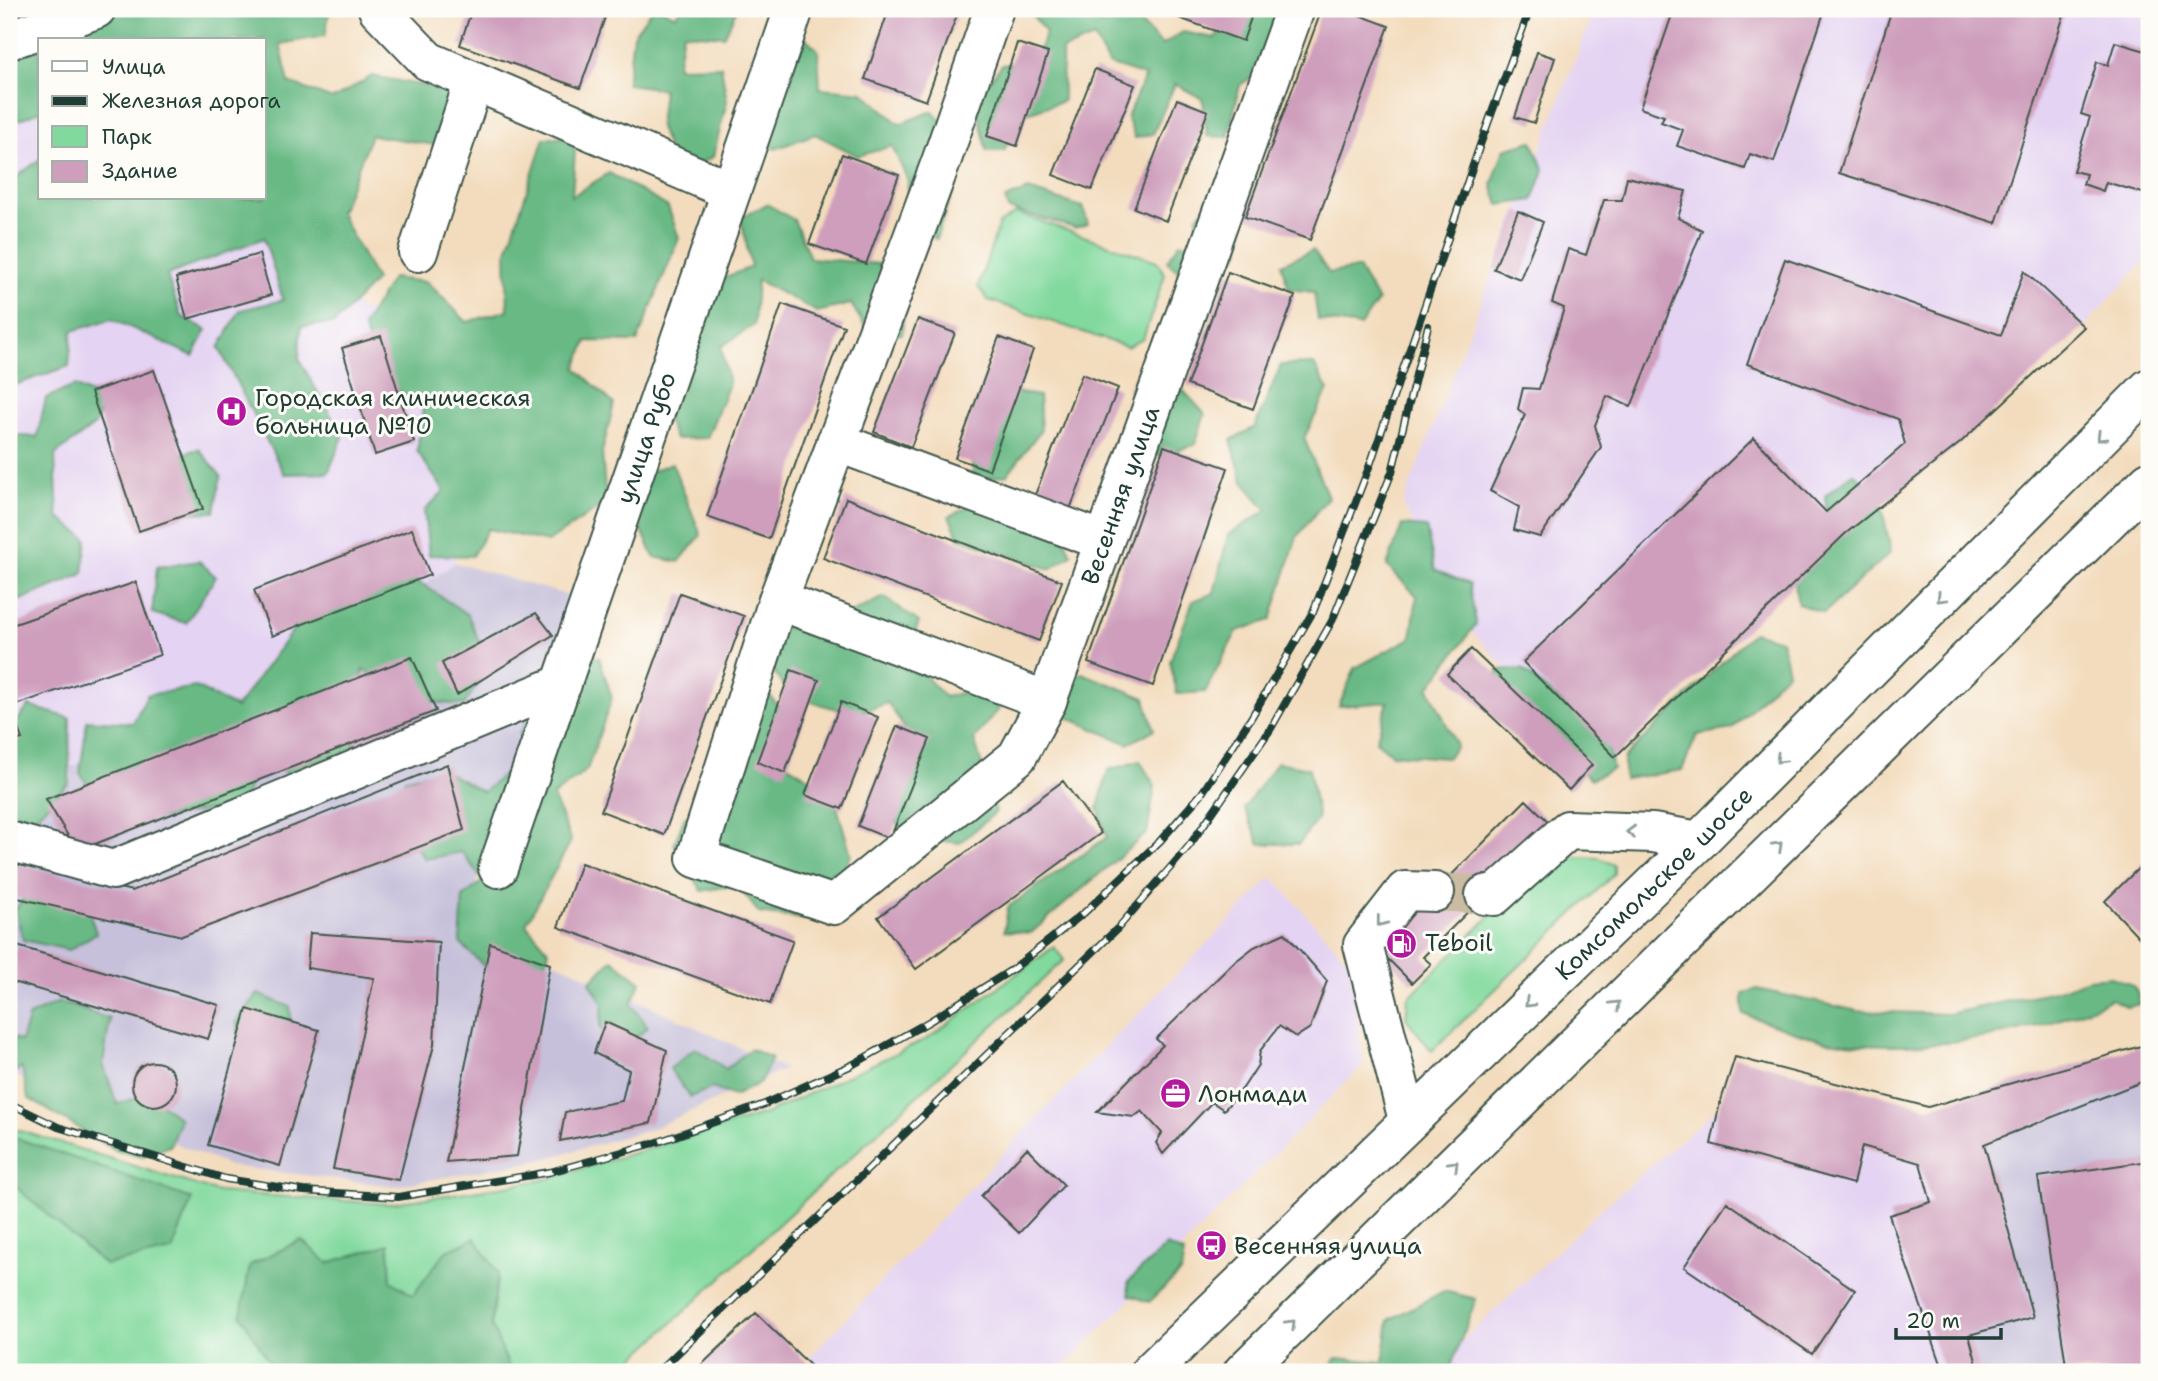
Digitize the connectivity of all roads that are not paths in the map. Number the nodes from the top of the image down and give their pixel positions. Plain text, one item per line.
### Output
1 (96, 9) edge
2 (378, 9) edge
3 (794, 9) edge
4 (995, 9) edge
5 (1295, 9) edge
6 (9, 40) edge
7 (474, 81) junction
8 (731, 191) junction
9 (418, 252) dead end
10 (2149, 388) edge
11 (836, 442) junction
12 (2149, 481) edge
13 (1104, 541) junction
14 (778, 600) junction
15 (562, 684) junction
16 (1046, 701) junction
17 (9, 841) edge
18 (1699, 841) junction
19 (498, 868) dead end
20 (1435, 892) tunnel mouth
21 (1485, 895) tunnel mouth
22 (1409, 1120) junction
23 (1150, 1372) edge
24 (1243, 1372) edge

1 - 6 main road
2 - 7 main road
3 - 8 main road, улица Рубо
4 - 11 main road
5 - 13 main road, Весенняя улица
7 - 8 main road
7 - 9 main road
8 - 15 main road, улица Рубо
10 -> 18 main road, Комсомольское шоссе
11 - 13 main road
11 - 14 main road
24 -> 12 main road
13 - 16 main road, Весенняя улица
14 - 16 main road
14 - 16 main road, Весенняя улица
15 - 17 main road
15 - 19 main road, улица Рубо
18 -> 21 main road
18 -> 22 main road, Комсомольское шоссе
20 -> 22 main road
22 - 23 main road, Комсомольское шоссе

